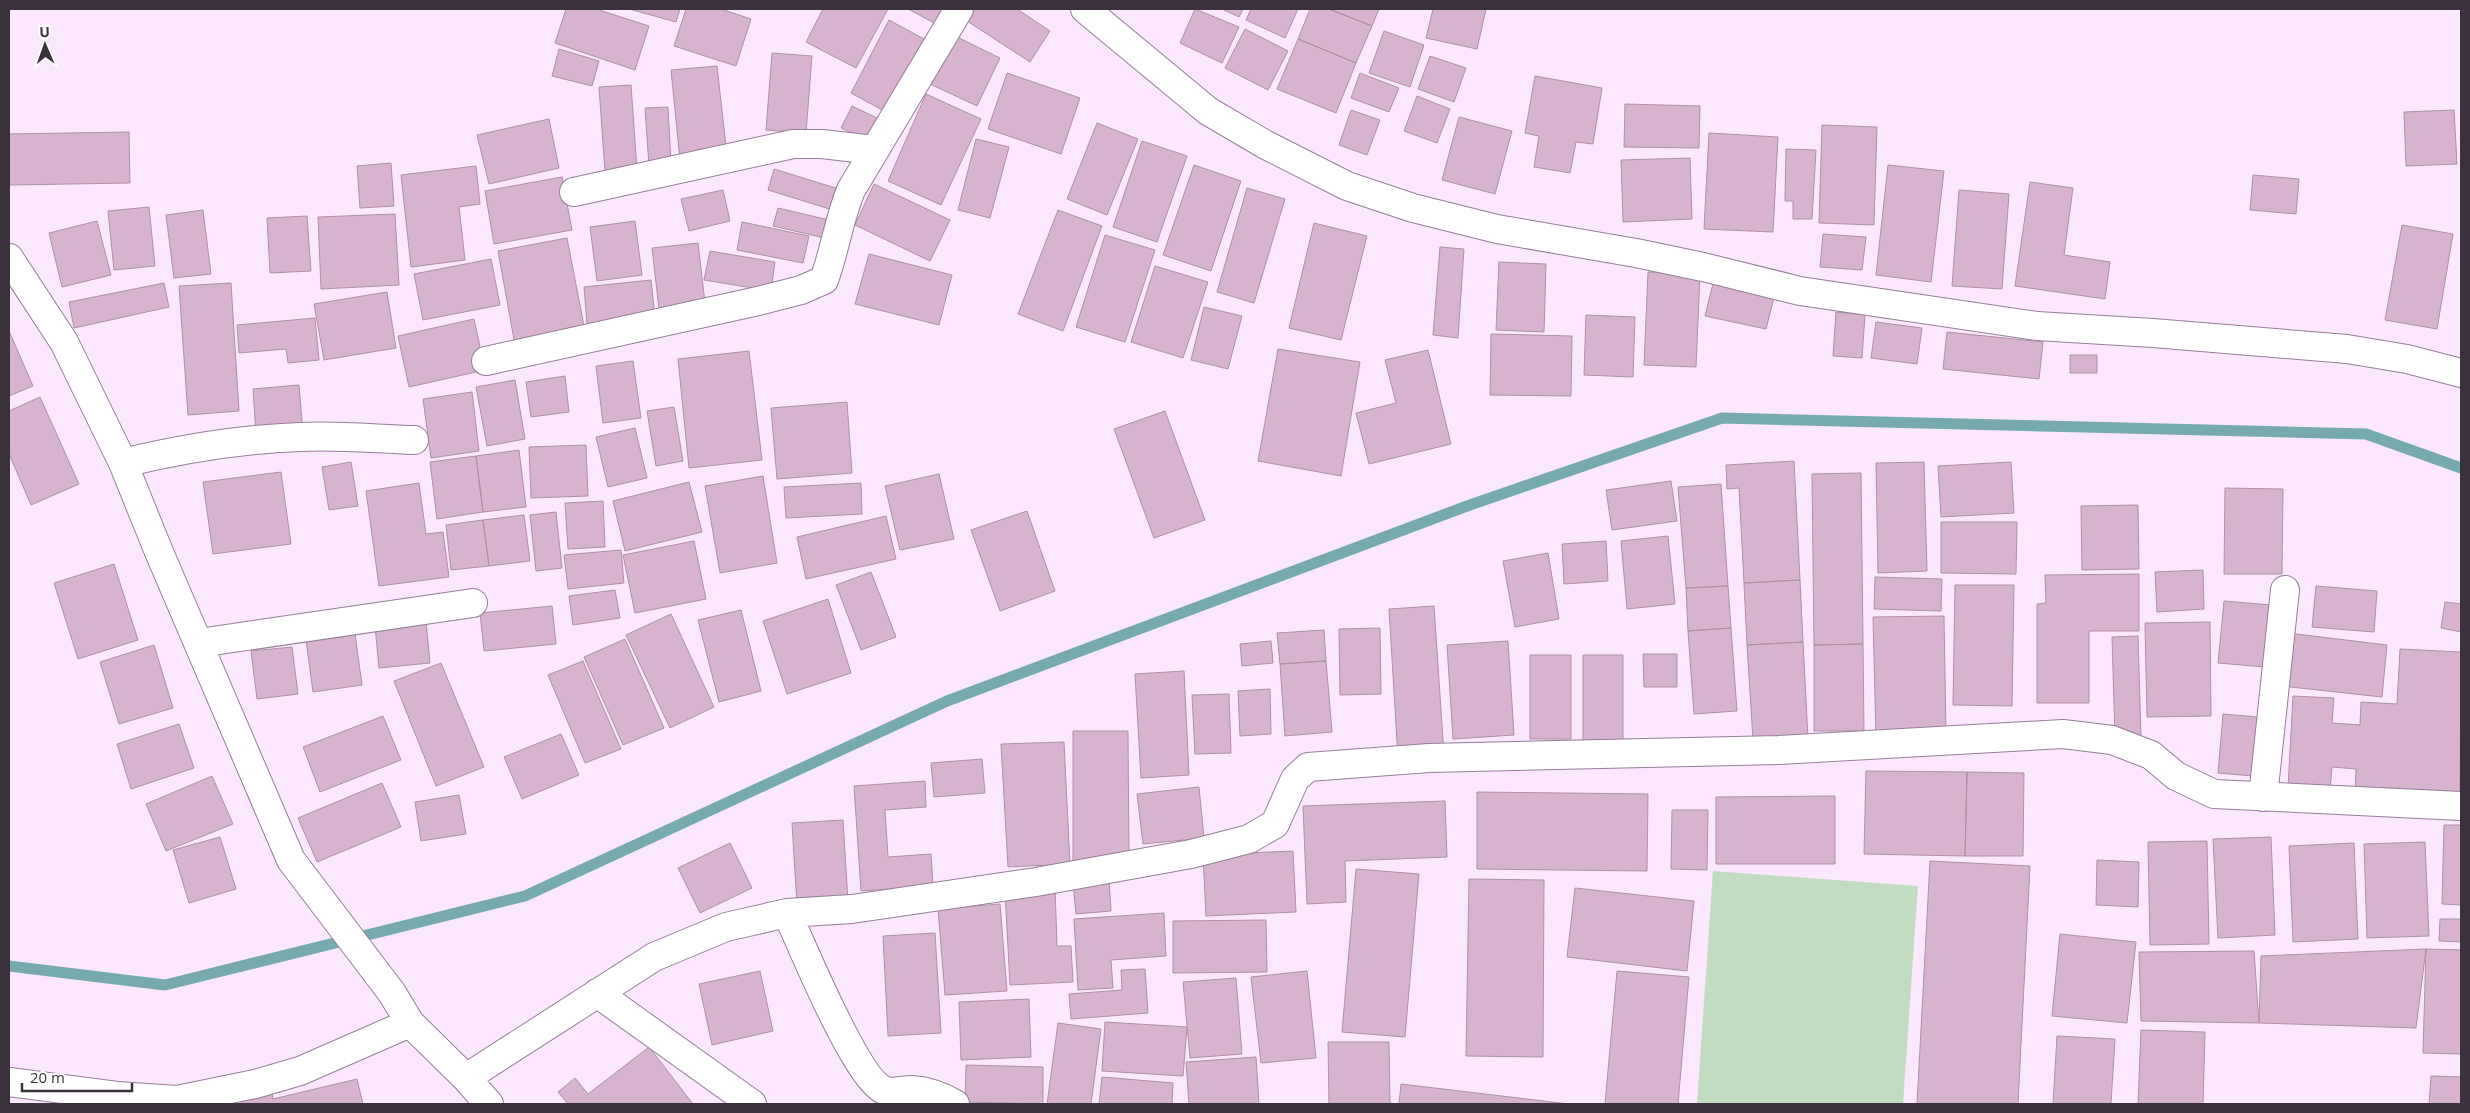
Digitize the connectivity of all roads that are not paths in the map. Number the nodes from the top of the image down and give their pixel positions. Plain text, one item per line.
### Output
1 (959, 9) edge
2 (1088, 10) edge
3 (874, 150) junction
4 (574, 192) dead end
5 (9, 258) edge
6 (486, 361) dead end
7 (2461, 373) edge
8 (414, 440) dead end
9 (123, 463) junction
10 (2285, 590) dead end
11 (473, 603) dead end
12 (199, 643) junction
13 (2262, 797) junction
14 (2461, 806) edge
15 (787, 913) junction
16 (597, 993) junction
17 (410, 1023) junction
18 (466, 1078) junction
19 (9, 1082) edge
20 (489, 1104) edge
21 (752, 1104) edge
22 (955, 1104) edge

1 - 3 street
2 - 7 street
3 - 4 street
3 - 6 street
5 - 9 street
8 - 9 street
9 - 12 street
10 - 13 street
11 - 12 street
12 - 17 street
13 - 14 street
13 - 15 street
15 - 16 street
15 - 22 street
16 - 18 street
16 - 21 street
17 - 18 street
17 - 19 street
18 - 20 street

